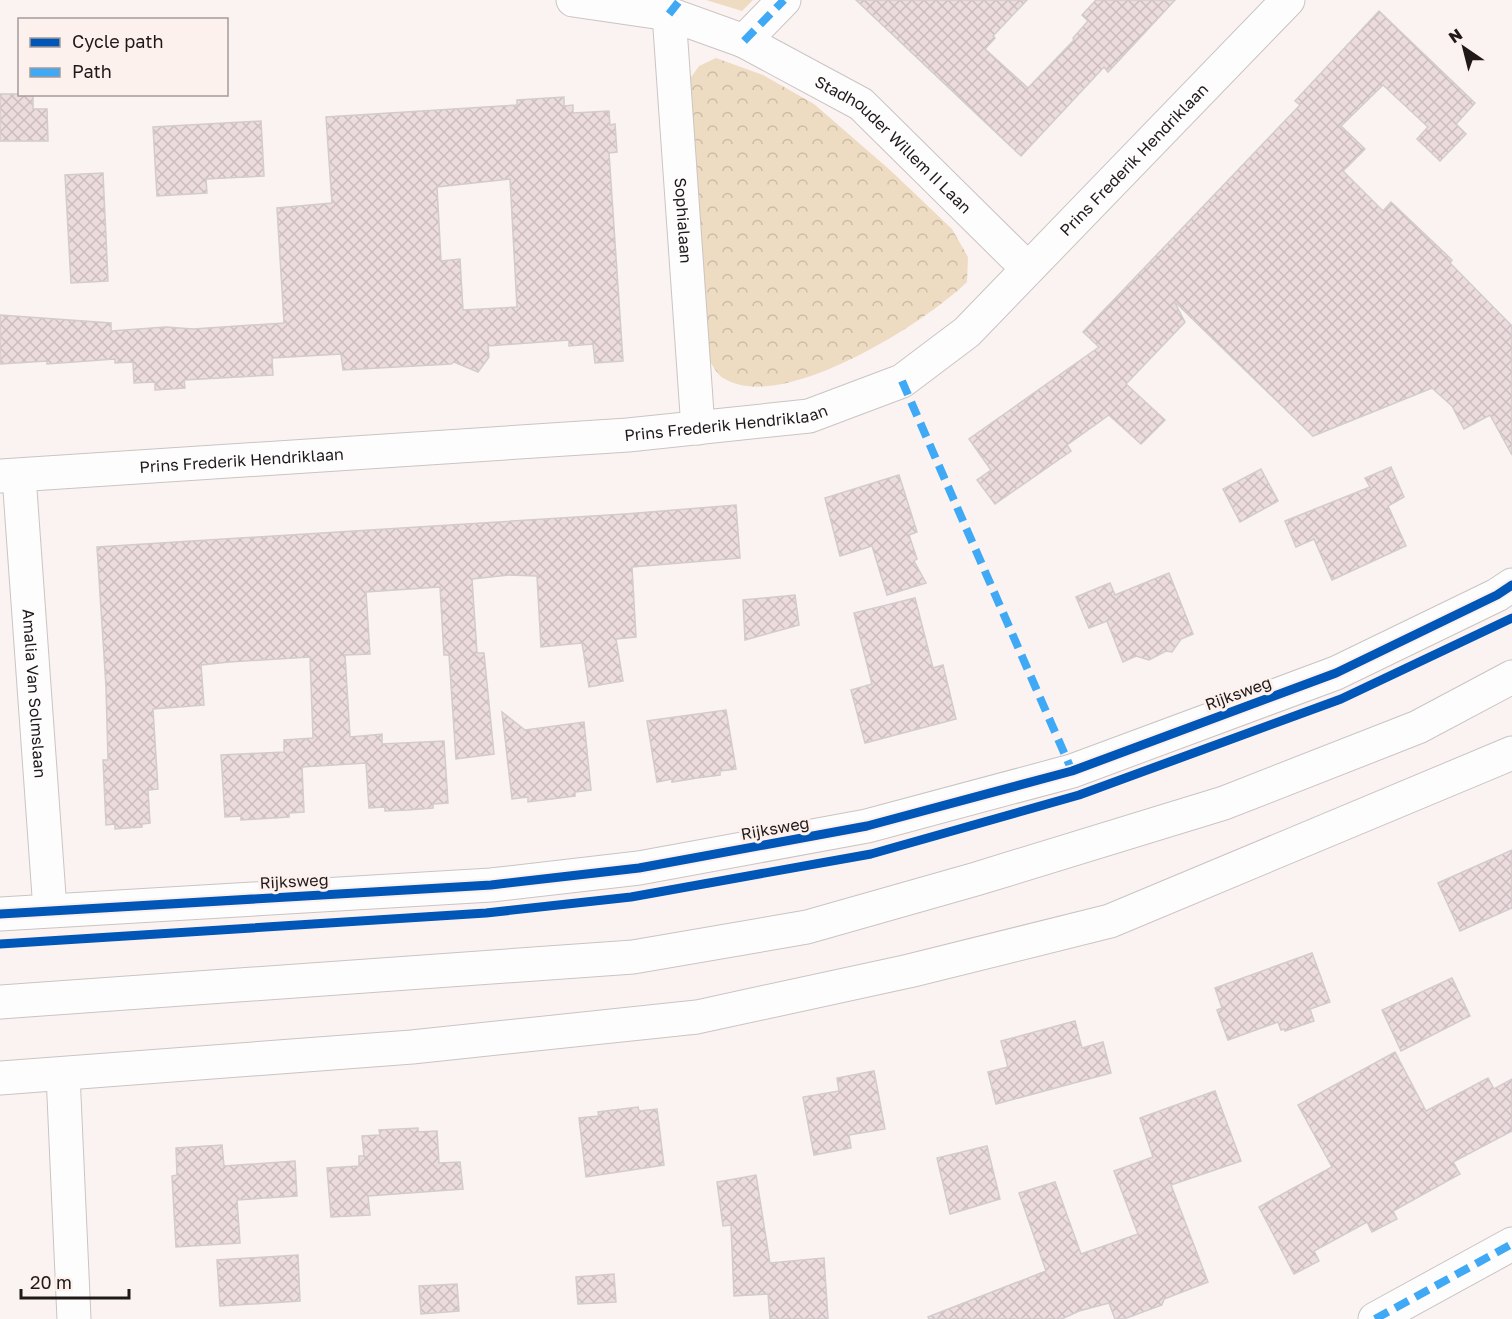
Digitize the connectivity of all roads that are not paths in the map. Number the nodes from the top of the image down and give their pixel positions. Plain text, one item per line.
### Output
1 (573, 0) edge
2 (784, 0) edge
3 (1288, 0) edge
4 (669, 14) junction
5 (744, 41) junction
6 (1027, 268) junction
7 (699, 428) junction
8 (9, 476) edge
9 (1512, 585) edge
10 (1512, 677) edge
11 (1512, 753) edge
12 (50, 910) junction
13 (0, 914) edge
14 (0, 1002) edge
15 (63, 1074) junction
16 (0, 1078) edge
17 (1512, 1244) edge
18 (74, 1319) edge
19 (1375, 1319) edge

1 - 4 street, Stadhouder Willem II Laan
2 - 5 street
3 - 6 street, Prins Frederik Hendriklaan
4 - 5 street, Stadhouder Willem II Laan
4 - 7 street, Sophialaan
5 - 6 street, Stadhouder Willem II Laan
6 - 7 street, Prins Frederik Hendriklaan
7 - 8 street, Prins Frederik Hendriklaan
8 - 12 street, Amalia Van Solmslaan
9 - 12 street, Rijksweg
10 - 14 street
11 - 15 street
12 - 13 street, Rijksweg
15 - 16 street
15 - 18 street
17 - 19 street

